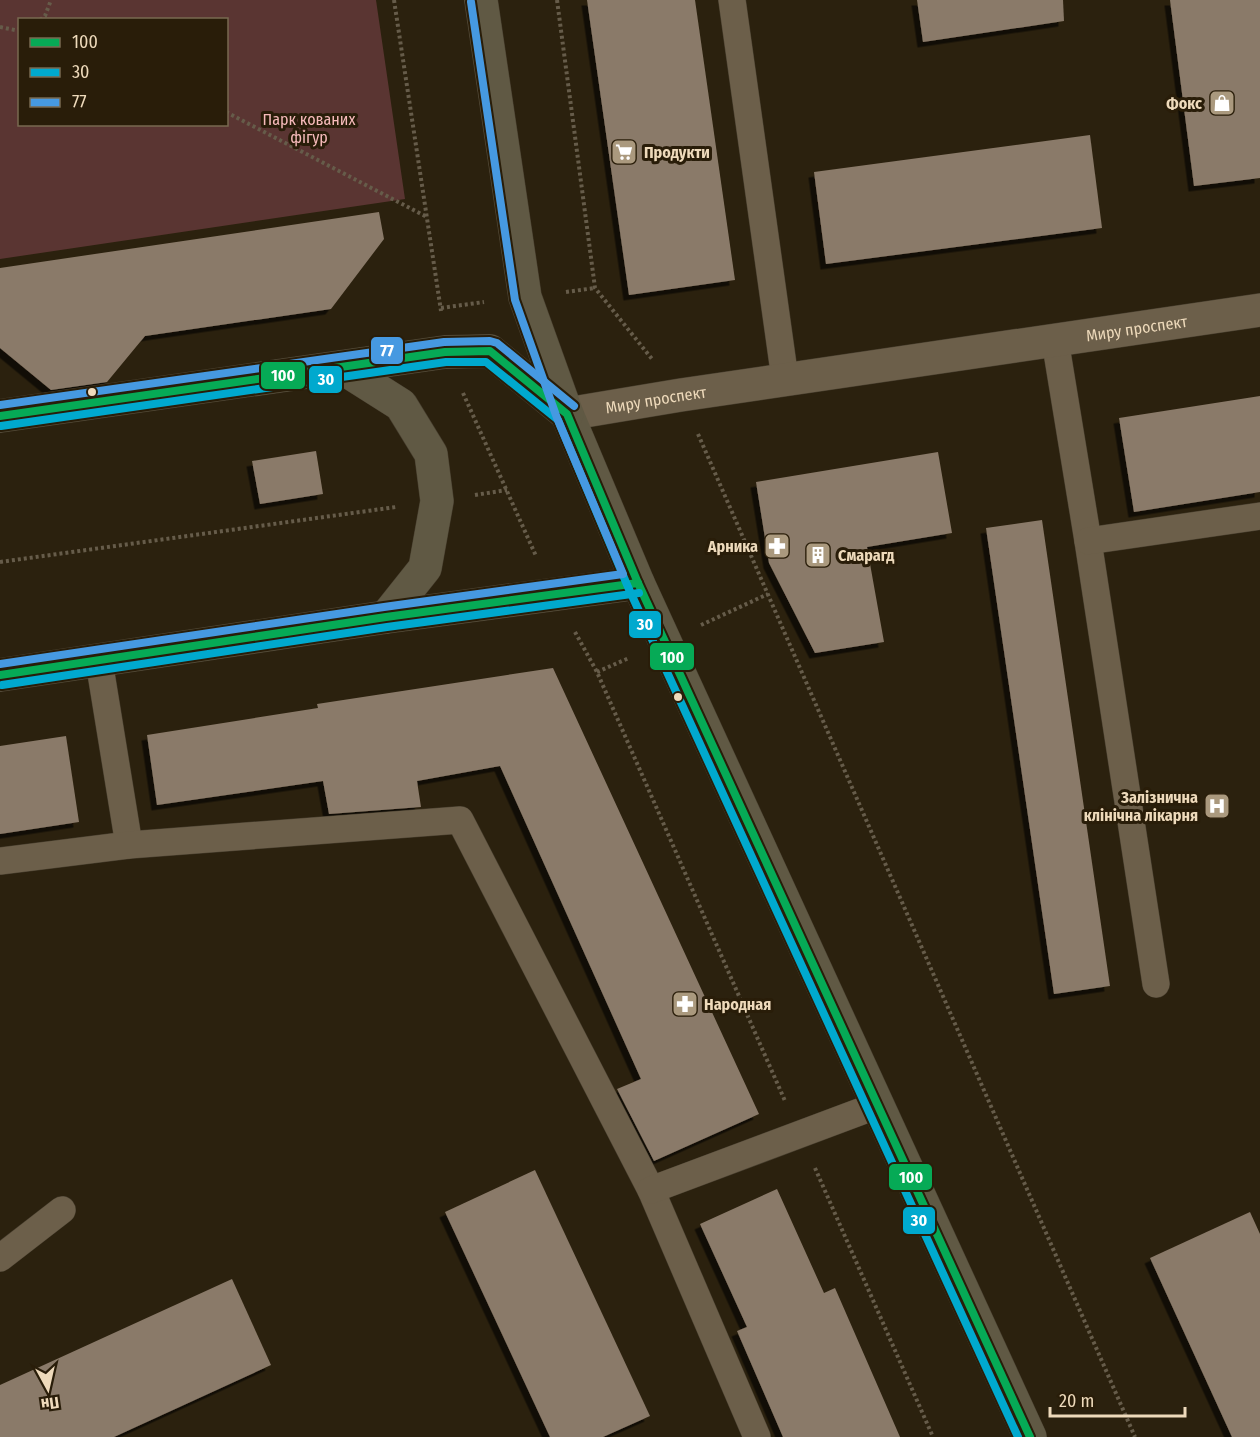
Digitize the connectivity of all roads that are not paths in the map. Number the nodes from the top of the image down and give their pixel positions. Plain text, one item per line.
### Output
1 (481, 0) edge
2 (732, 0) edge
3 (1260, 310) edge
4 (1055, 340) junction
5 (341, 367) junction
6 (785, 380) junction
7 (567, 414) junction
8 (0, 416) edge
9 (1260, 516) edge
10 (1088, 541) junction
11 (638, 583) junction
12 (386, 617) junction
13 (99, 661) junction
14 (0, 675) edge
15 (129, 845) junction
16 (0, 861) edge
17 (1156, 984) dead end
18 (878, 1105) junction
19 (651, 1190) junction
20 (62, 1210) dead end
21 (0, 1258) edge
22 (757, 1437) edge
23 (1030, 1437) edge

1 - 7 main road
2 - 6 lane
3 - 4 street, Миру проспект
4 - 6 street, Миру проспект
4 - 10 lane
5 - 7 main road
5 - 8 main road
5 - 12 main road
6 - 7 street, Миру проспект
7 - 11 main road
9 - 10 lane
10 - 17 lane
11 - 12 main road
11 - 18 main road
12 - 13 main road
13 - 14 main road
13 - 15 lane
15 - 16 lane
15 - 19 lane
18 - 19 lane
18 - 23 main road
19 - 22 lane
20 - 21 lane

